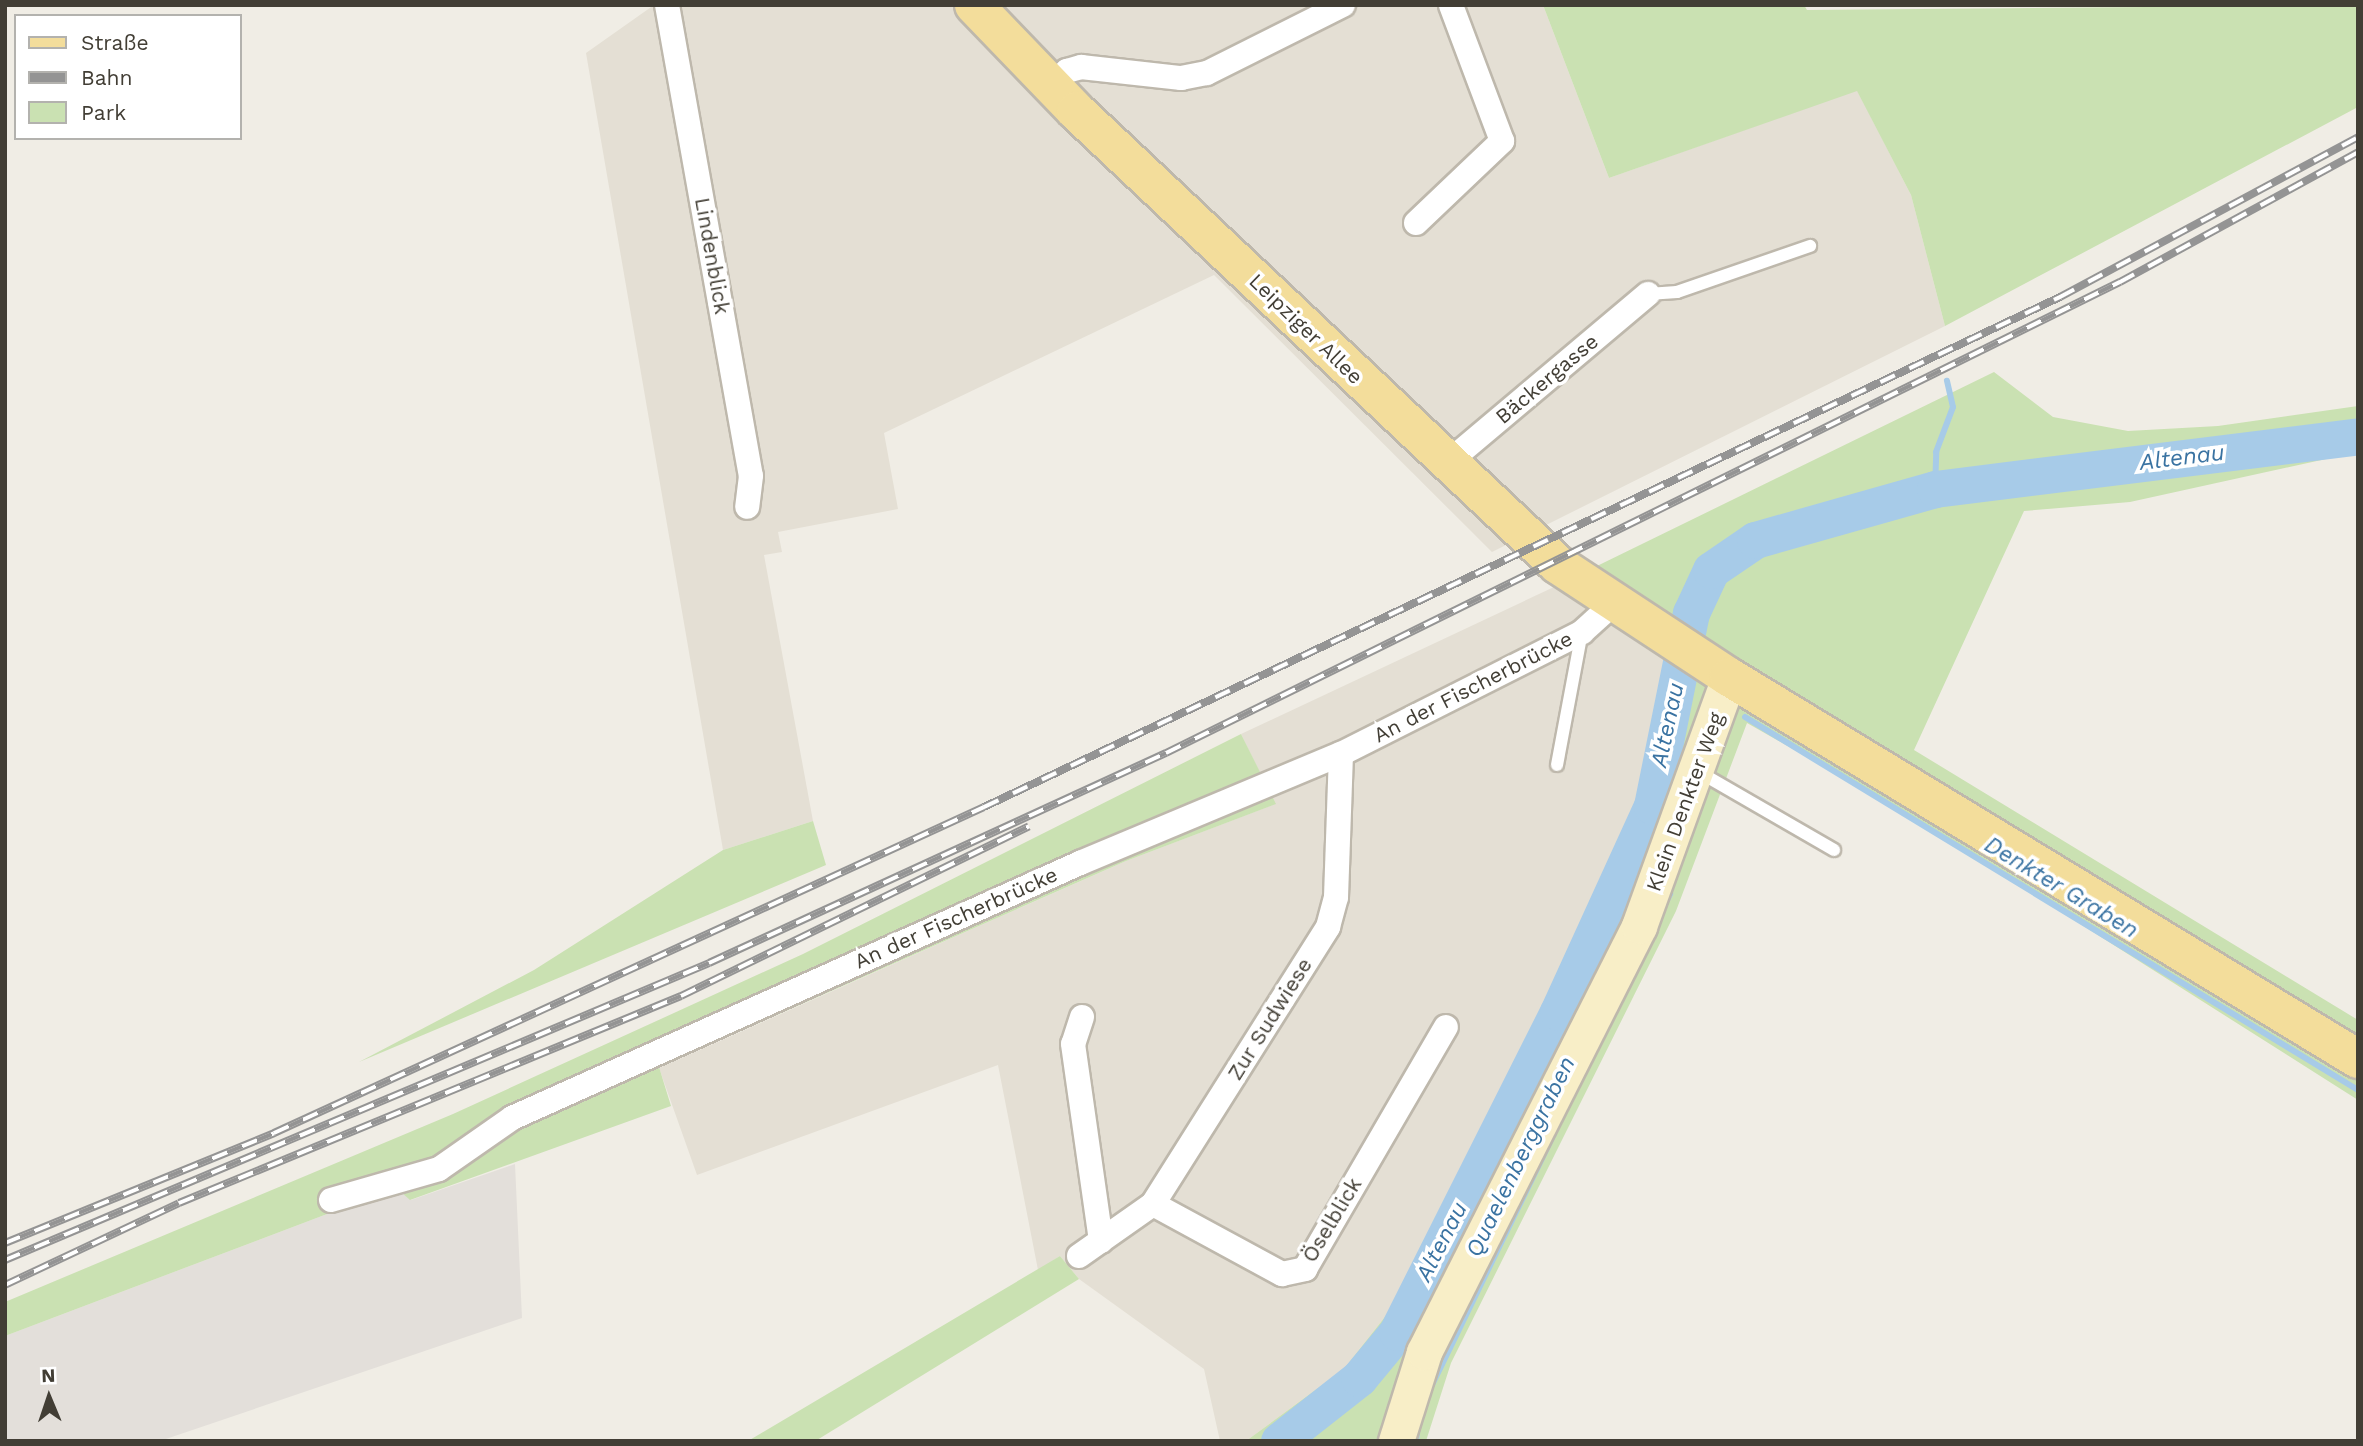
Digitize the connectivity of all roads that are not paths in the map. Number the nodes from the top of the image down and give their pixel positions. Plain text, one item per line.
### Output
1 (667, 5) edge
2 (974, 5) edge
3 (1343, 5) edge
4 (1451, 5) edge
5 (1052, 88) junction
6 (1416, 223) dead end
7 (1810, 246) dead end
8 (1648, 294) joint
9 (1447, 464) junction
10 (747, 507) dead end
11 (1614, 603) junction
12 (1582, 632) junction
13 (1714, 666) junction
14 (1341, 754) junction
15 (1558, 765) dead end
16 (1699, 772) junction
17 (1834, 850) dead end
18 (1082, 1017) dead end
19 (1446, 1027) dead end
20 (2358, 1059) edge
21 (331, 1200) dead end
22 (1153, 1204) junction
23 (1101, 1241) junction
24 (1079, 1256) dead end
25 (1396, 1441) edge

1 - 10 street, Lindenblick
2 - 5 main road, Leipziger Allee
3 - 5 street
4 - 6 street
5 - 9 main road, Leipziger Allee
7 - 8 lane
8 - 9 street, Bäckergasse
9 - 11 main road, Leipziger Allee
11 - 12 street, An der Fischerbrücke
11 - 13 main road, Leipziger Allee
12 - 14 street, An der Fischerbrücke
12 - 15 lane, An der Fischerbrücke
13 - 16 street, Klein Denkter Weg
13 - 20 main road, Leipziger Allee
14 - 21 street, An der Fischerbrücke
14 - 22 street, Zur Sudwiese
16 - 17 lane
16 - 25 street, Klein Denkter Weg
18 - 23 street
19 - 22 street, Öselblick
22 - 23 street, Zur Sudwiese
23 - 24 street, Zur Sudwiese

